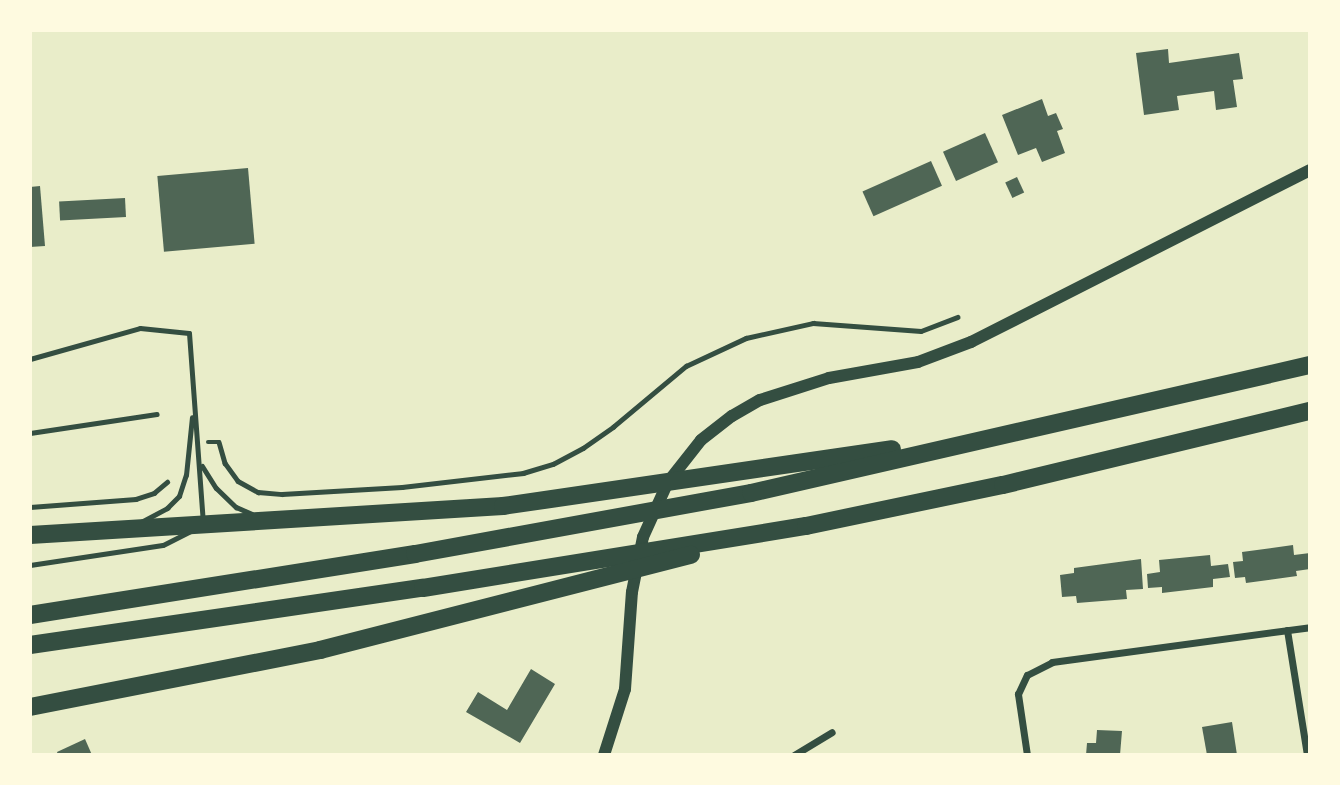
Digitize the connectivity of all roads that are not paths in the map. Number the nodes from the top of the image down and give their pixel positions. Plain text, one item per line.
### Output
1 (1310, 170) edge
2 (30, 359) edge
3 (1310, 365) edge
4 (1310, 411) edge
5 (157, 414) dead end
6 (193, 414) junction
7 (1020, 430) junction
8 (30, 433) edge
9 (200, 463) junction
10 (264, 520) junction
11 (203, 525) junction
12 (806, 526) junction
13 (132, 528) junction
14 (30, 535) edge
15 (30, 565) edge
16 (30, 615) edge
17 (1310, 627) edge
18 (1287, 630) junction
19 (30, 646) edge
20 (30, 707) edge
21 (832, 732) dead end
22 (604, 755) edge
23 (794, 755) edge
24 (1027, 755) edge
25 (1307, 755) edge

1 - 22 street
2 - 6 lane
3 - 7 highway
4 - 12 highway
5 - 8 lane
6 - 9 lane
6 - 13 lane
7 - 10 highway
7 - 16 highway
9 - 10 lane
9 - 11 lane
10 - 11 highway
11 - 13 highway
11 - 15 lane
12 - 19 highway
12 - 20 highway
13 - 14 highway
17 - 18 street
18 - 24 street
18 - 25 street
21 - 23 street

